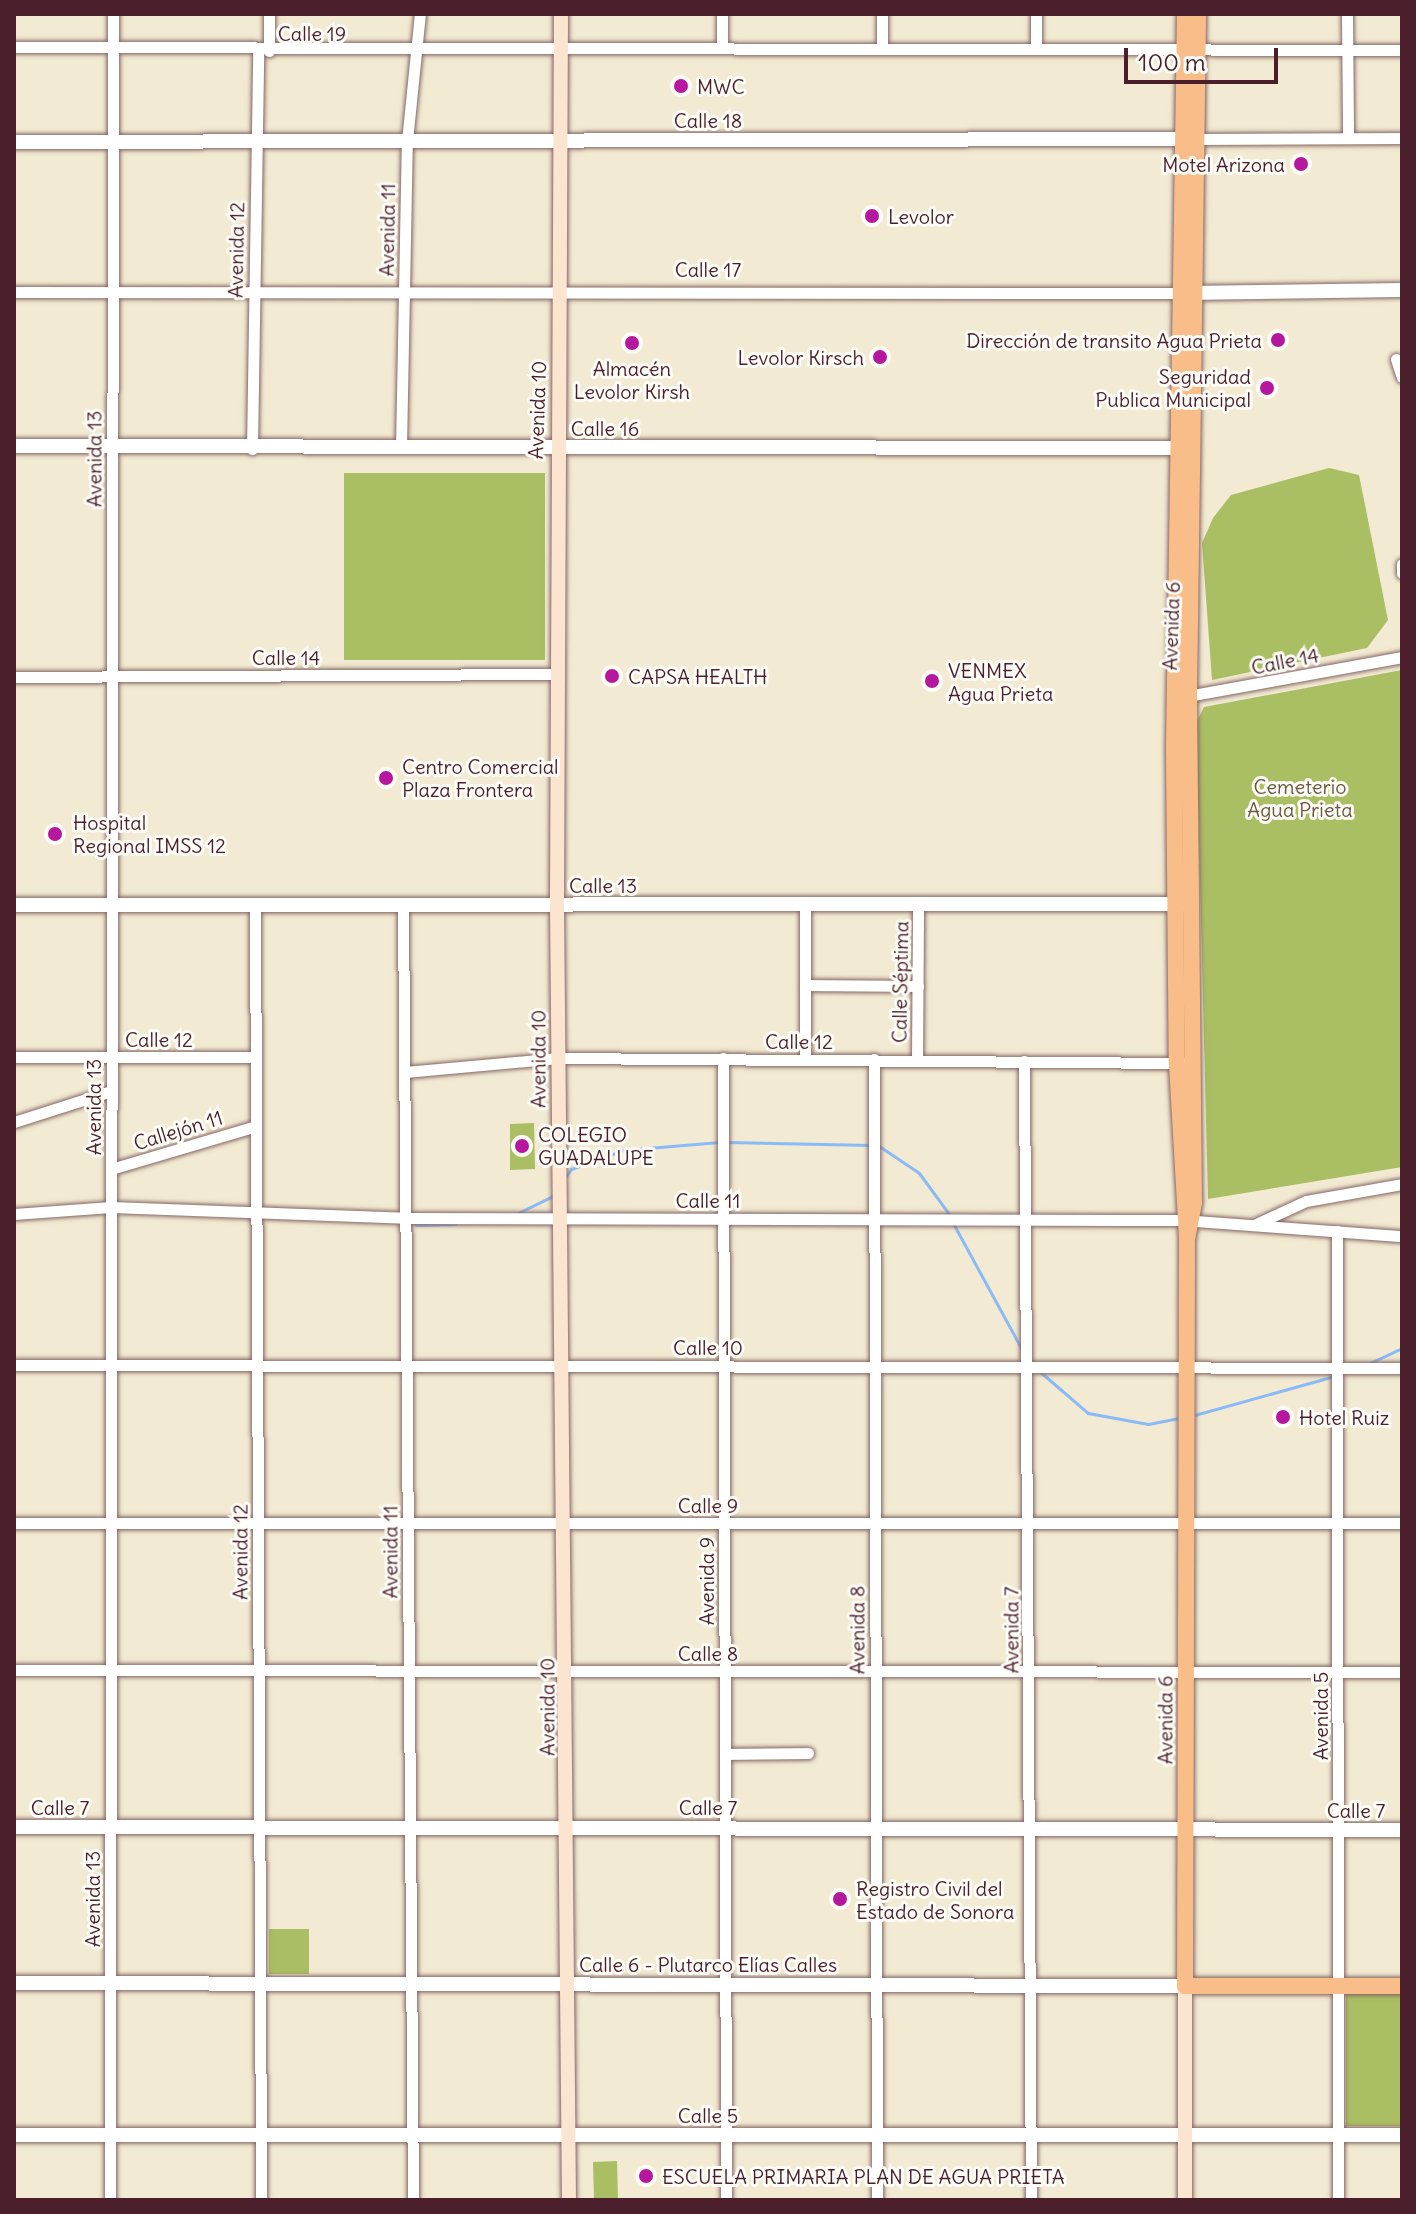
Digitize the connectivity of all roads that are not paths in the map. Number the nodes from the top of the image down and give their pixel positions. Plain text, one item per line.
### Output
1 (113, 14) edge
2 (269, 14) edge
3 (420, 14) edge
4 (561, 14) edge
5 (722, 14) edge
6 (882, 14) edge
7 (1036, 14) edge
8 (1185, 14) edge
9 (1198, 14) edge
10 (1347, 14) edge
11 (722, 46) junction
12 (882, 46) junction
13 (14, 47) edge
14 (113, 47) junction
15 (1036, 47) junction
16 (1191, 48) junction
17 (561, 50) junction
18 (1347, 50) junction
19 (1402, 50) edge
20 (264, 51) junction
21 (418, 51) junction
22 (1348, 137) junction
23 (1402, 138) edge
24 (1191, 139) junction
25 (562, 140) junction
26 (113, 141) junction
27 (256, 141) junction
28 (407, 141) junction
29 (14, 142) edge
30 (562, 288) junction
31 (253, 289) junction
32 (403, 289) junction
33 (1402, 290) edge
34 (14, 292) edge
35 (112, 292) junction
36 (1191, 292) junction
37 (1396, 359) dead end
38 (1402, 377) edge
39 (14, 446) edge
40 (401, 447) junction
41 (113, 448) junction
42 (555, 448) junction
43 (1188, 448) junction
44 (252, 449) junction
45 (1402, 657) edge
46 (557, 674) junction
47 (112, 675) junction
48 (14, 677) edge
49 (1182, 698) junction
50 (255, 904) junction
51 (403, 904) junction
52 (805, 904) junction
53 (918, 904) junction
54 (1184, 904) junction
55 (14, 905) edge
56 (111, 905) junction
57 (557, 905) junction
58 (805, 985) junction
59 (918, 986) junction
60 (14, 1057) edge
61 (111, 1057) junction
62 (255, 1057) junction
63 (558, 1058) junction
64 (723, 1058) junction
65 (805, 1059) junction
66 (874, 1059) junction
67 (917, 1060) junction
68 (1024, 1061) junction
69 (1185, 1062) junction
70 (405, 1072) junction
71 (111, 1091) junction
72 (14, 1122) edge
73 (256, 1126) junction
74 (111, 1169) junction
75 (1402, 1184) edge
76 (111, 1207) junction
77 (256, 1208) junction
78 (14, 1214) edge
79 (405, 1218) junction
80 (723, 1218) junction
81 (560, 1219) junction
82 (1188, 1220) junction
83 (875, 1221) junction
84 (1026, 1221) junction
85 (1256, 1224) junction
86 (1337, 1231) junction
87 (1402, 1236) edge
88 (14, 1365) edge
89 (110, 1365) junction
90 (257, 1365) junction
91 (407, 1365) junction
92 (566, 1365) junction
93 (724, 1365) junction
94 (875, 1365) junction
95 (1027, 1365) junction
96 (1336, 1365) junction
97 (1185, 1366) junction
98 (1402, 1368) edge
99 (14, 1523) edge
100 (110, 1523) junction
101 (258, 1523) junction
102 (408, 1523) junction
103 (567, 1523) junction
104 (724, 1523) junction
105 (875, 1523) junction
106 (1029, 1523) junction
107 (1184, 1523) junction
108 (1337, 1523) junction
109 (1402, 1523) edge
110 (14, 1670) edge
111 (110, 1670) junction
112 (258, 1670) junction
113 (409, 1670) junction
114 (567, 1671) junction
115 (724, 1671) junction
116 (875, 1671) junction
117 (1029, 1671) junction
118 (1185, 1671) junction
119 (1337, 1671) junction
120 (1402, 1672) edge
121 (808, 1753) dead end
122 (725, 1754) junction
123 (14, 1827) edge
124 (110, 1827) junction
125 (259, 1827) junction
126 (410, 1827) junction
127 (568, 1827) junction
128 (725, 1827) junction
129 (876, 1827) junction
130 (1029, 1829) junction
131 (1185, 1830) junction
132 (1338, 1830) junction
133 (1402, 1830) edge
134 (14, 1983) edge
135 (110, 1983) junction
136 (414, 1983) junction
137 (569, 1983) junction
138 (260, 1984) junction
139 (725, 1984) junction
140 (876, 1985) junction
141 (1030, 1986) junction
142 (1185, 1986) junction
143 (1339, 1986) junction
144 (1402, 1986) edge
145 (14, 2135) edge
146 (110, 2135) junction
147 (261, 2135) junction
148 (413, 2135) junction
149 (569, 2135) junction
150 (725, 2135) junction
151 (876, 2135) junction
152 (1031, 2135) junction
153 (1185, 2135) junction
154 (1338, 2135) junction
155 (1402, 2135) edge
156 (110, 2200) edge
157 (261, 2200) edge
158 (413, 2200) edge
159 (569, 2200) edge
160 (726, 2200) edge
161 (877, 2200) edge
162 (1031, 2200) edge
163 (1185, 2200) edge
164 (1338, 2200) edge

1 - 14 street, Avenida 13
2 - 20 street, Avenida 12
3 - 21 street, Avenida 11
4 - 17 main road, Avenida 10
5 - 11 street
6 - 12 street
7 - 15 street
8 - 16 main road, Avenida 6
9 - 16 main road, Avenida 6
10 - 18 street
11 - 12 street, Calle 19
11 - 17 street, Calle 19
12 - 15 street, Calle 19
13 - 14 street, Calle 19
14 - 20 street, Calle 19
14 - 26 street, Avenida 13
15 - 16 street, Calle 19
16 - 18 street, Calle 19
16 - 24 main road, Avenida 6
17 - 21 street, Calle 19
17 - 25 main road, Avenida 10
18 - 19 street, Calle 19
18 - 22 street
20 - 21 street, Calle 19
20 - 27 street, Avenida 12
21 - 28 street, Avenida 11
22 - 23 street, Calle 18
22 - 24 street, Calle 18
24 - 25 street, Calle 18
24 - 36 main road, Avenida 6
25 - 28 street, Calle 18
25 - 30 main road, Avenida 10
26 - 27 street, Calle 18
26 - 29 street, Calle 18
26 - 35 street, Avenida 13
27 - 28 street, Calle 18
27 - 31 street, Avenida 12
28 - 32 street, Avenida 11
30 - 32 street, Calle 17
30 - 36 street, Calle 17
30 - 42 main road, Avenida 10
31 - 32 street, Calle 17
31 - 35 street, Calle 17
31 - 44 street, Avenida 12
32 - 40 street, Avenida 11
33 - 36 street, Calle 17
34 - 35 street, Calle 17
35 - 41 street, Avenida 13
36 - 43 main road, Avenida 6
37 - 38 street
39 - 41 street, Calle 16
40 - 42 street, Calle 16
40 - 44 street, Calle 16
41 - 44 street, Calle 16
41 - 47 street, Avenida 13
42 - 43 street, Calle 16
42 - 46 main road, Avenida 10
43 - 49 main road, Avenida 6
45 - 49 street, Calle 14
46 - 47 street, Calle 14
46 - 57 main road, Avenida 10
47 - 48 street, Calle 14
47 - 56 street, Avenida 13
49 - 54 main road, Avenida 6
50 - 51 street, Calle 13
50 - 56 street, Calle 13
50 - 62 street, Avenida 12
51 - 57 street, Calle 13
51 - 70 street, Avenida 11
52 - 53 street, Calle 13
52 - 57 street, Calle 13
52 - 58 street
53 - 54 street, Calle 13
53 - 59 street, Calle Séptima
54 - 69 main road, Avenida 6
55 - 56 street, Calle 13
56 - 61 street, Avenida 13
57 - 63 main road, Avenida 10
58 - 59 street
58 - 65 street
59 - 67 street, Calle Séptima
60 - 61 street, Calle 12
61 - 62 street, Calle 12
61 - 71 street, Avenida 13
62 - 73 street, Avenida 12
63 - 64 street, Calle 12
63 - 70 street, Calle 12
63 - 81 main road, Avenida 10
64 - 65 street, Calle 12
64 - 80 street, Avenida 9
65 - 66 street, Calle 12
66 - 67 street, Calle 12
66 - 83 street, Avenida 8
67 - 68 street, Calle 12
68 - 69 street, Calle 12
68 - 84 street, Avenida 7
69 - 82 main road, Avenida 6
70 - 79 street, Avenida 11
71 - 72 street
71 - 74 street, Avenida 13
73 - 74 street, Callejón 11
73 - 77 street, Avenida 12
74 - 76 street, Avenida 13
75 - 85 street
76 - 77 street, Calle 11
76 - 78 street, Calle 11
76 - 89 street, Avenida 13
77 - 79 street, Calle 11
77 - 90 street, Avenida 12
79 - 81 street, Calle 11
79 - 91 street, Avenida 11
80 - 81 street, Calle 11
80 - 83 street, Calle 11
80 - 93 street, Avenida 9
81 - 92 main road, Avenida 10
82 - 84 street, Calle 11
82 - 85 street, Calle 11
82 - 97 main road, Avenida 6
83 - 84 street, Calle 11
83 - 94 street, Avenida 8
84 - 95 street, Avenida 7
85 - 86 street, Calle 11
86 - 87 street, Calle 11
86 - 96 street, Avenida 5
88 - 89 street, Calle 10
89 - 90 street, Calle 10
89 - 100 street, Avenida 13
90 - 91 street, Calle 10
90 - 101 street, Avenida 12
91 - 92 street, Calle 10
91 - 102 street, Avenida 11
92 - 93 street, Calle 10
92 - 103 main road, Avenida 10
93 - 94 street, Calle 10
93 - 104 street, Avenida 9
94 - 95 street, Calle 10
94 - 105 street, Avenida 8
95 - 97 street, Calle 10
95 - 106 street, Avenida 7
96 - 97 street, Calle 10
96 - 98 street, Calle 10
96 - 108 street, Avenida 5
97 - 107 main road, Avenida 6
99 - 100 street, Calle 9
100 - 101 street, Calle 9
100 - 111 street, Avenida 13
101 - 102 street, Calle 9
101 - 112 street, Avenida 12
102 - 103 street, Calle 9
102 - 113 street, Avenida 11
103 - 104 street, Calle 9
103 - 114 main road, Avenida 10
104 - 105 street, Calle 9
104 - 115 street, Avenida 9
105 - 106 street, Calle 9
105 - 116 street, Avenida 8
106 - 107 street, Calle 9
106 - 117 street, Avenida 7
107 - 108 street, Calle 9
107 - 118 main road, Avenida 6
108 - 109 street, Calle 9
108 - 119 street, Avenida 5
110 - 111 street, Calle 8
111 - 112 street, Calle 8
111 - 124 street, Avenida 13
112 - 113 street, Calle 8
112 - 125 street, Avenida 12
113 - 114 street, Calle 8
113 - 126 street, Avenida 11
114 - 115 street, Calle 8
114 - 127 main road, Avenida 10
115 - 116 street, Calle 8
115 - 122 street, Avenida 9
116 - 117 street, Calle 8
116 - 129 street, Avenida 8
117 - 118 street, Calle 8
117 - 130 street, Avenida 7
118 - 119 street, Calle 8
118 - 131 main road, Avenida 6
119 - 120 street, Calle 8
119 - 132 street, Avenida 5
121 - 122 street
122 - 128 street, Avenida 9
123 - 124 street, Calle 7
124 - 125 street, Calle 7
124 - 135 street, Avenida 13
125 - 126 street, Calle 7
125 - 138 street, Avenida 12
126 - 127 street, Calle 7
126 - 136 street, Avenida 11
127 - 128 street, Calle 7
127 - 137 main road, Avenida 10
128 - 129 street, Calle 7
128 - 139 street, Avenida 9
129 - 130 street, Calle 7
129 - 140 street, Avenida 8
130 - 131 street, Calle 7
130 - 141 street, Avenida 7
131 - 132 street, Calle 7
131 - 142 main road, Avenida 6
132 - 133 street, Calle 7
132 - 143 street, Avenida 5
134 - 135 street, Calle 6 - Plutarco Elías Calles
135 - 138 street, Calle 6 - Plutarco Elías Calles
135 - 146 street, Avenida 13
136 - 137 street, Calle 6 - Plutarco Elías Calles
136 - 138 street, Calle 6 - Plutarco Elías Calles
136 - 148 street, Avenida 11
137 - 139 street, Calle 6 - Plutarco Elías Calles
137 - 149 main road, Avenida 10
138 - 147 street, Avenida 12
139 - 140 street, Calle 6 - Plutarco Elías Calles
139 - 150 street, Avenida 9
140 - 141 street, Calle 6 - Plutarco Elías Calles
140 - 151 street, Avenida 8
141 - 142 street, Calle 6 - Plutarco Elías Calles
141 - 152 street, Avenida 7
142 - 143 main road, Calle 6 - Plutarco Elías Calles
142 - 153 main road, Avenida 6
143 - 144 main road, Calle 6 - Plutarco Elías Calles
143 - 154 street, Avenida 5
145 - 146 street, Calle 5
146 - 147 street, Calle 5
146 - 156 street, Avenida 13
147 - 148 street, Calle 5
147 - 157 street, Avenida 12
148 - 149 street, Calle 5
148 - 158 street, Avenida 11
149 - 150 street, Calle 5
149 - 159 main road, Avenida 10
150 - 151 street, Calle 5
150 - 160 street, Avenida 9
151 - 152 street, Calle 5
151 - 161 street, Avenida 8
152 - 153 street, Calle 5
152 - 162 street, Avenida 7
153 - 154 street, Calle 5
153 - 163 main road, Avenida 6
154 - 155 street, Calle 5
154 - 164 street, Avenida 5

